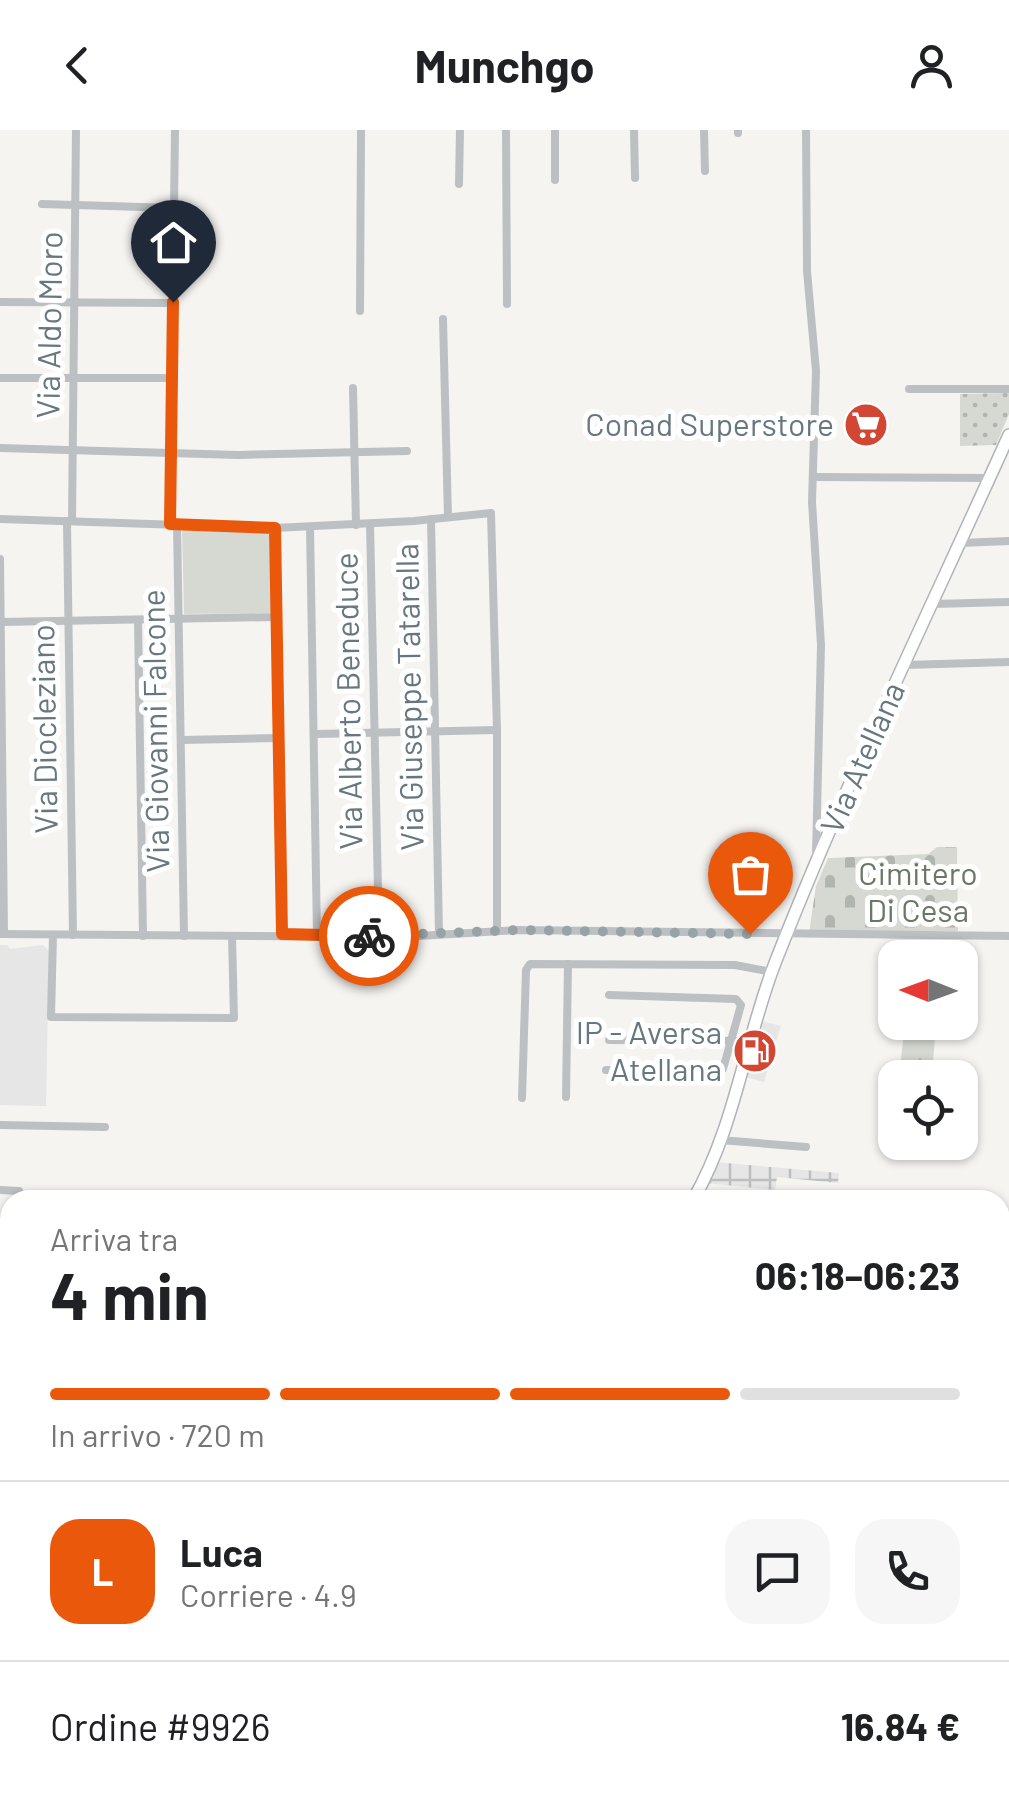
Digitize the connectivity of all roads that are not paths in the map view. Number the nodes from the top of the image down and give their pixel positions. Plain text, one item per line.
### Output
1 (76, 130) edge
2 (175, 130) edge
3 (361, 130) edge
4 (460, 130) edge
5 (506, 130) edge
6 (555, 130) edge
7 (634, 130) edge
8 (704, 130) edge
9 (806, 130) edge
10 (705, 170) dead end
11 (635, 178) dead end
12 (556, 180) dead end
13 (459, 184) dead end
14 (42, 204) dead end
15 (76, 206) junction
16 (175, 208) junction
17 (0, 302) edge
18 (75, 302) junction
19 (173, 302) junction
20 (507, 304) dead end
21 (360, 311) dead end
22 (443, 319) dead end
23 (0, 378) edge
24 (172, 378) junction
25 (74, 379) junction
26 (353, 388) dead end
27 (908, 388) dead end
28 (1009, 389) edge
29 (1009, 435) edge
30 (0, 448) edge
31 (73, 450) junction
32 (407, 451) dead end
33 (354, 453) junction
34 (171, 454) junction
35 (813, 477) junction
36 (990, 478) junction
37 (448, 517) junction
38 (0, 519) edge
39 (431, 519) junction
40 (70, 521) junction
41 (370, 524) junction
42 (174, 525) junction
43 (356, 525) junction
44 (310, 527) junction
45 (275, 528) junction
46 (1009, 542) edge
47 (960, 543) junction
48 (0, 559) edge
49 (1009, 602) edge
50 (932, 604) junction
51 (276, 617) junction
52 (180, 619) junction
53 (138, 620) junction
54 (68, 621) junction
55 (1, 622) edge
56 (1009, 662) edge
57 (905, 666) junction
58 (497, 730) junction
59 (436, 732) junction
60 (314, 734) junction
61 (375, 734) junction
62 (278, 738) junction
63 (182, 740) junction
64 (816, 864) junction
65 (497, 930) junction
66 (2, 934) edge
67 (282, 934) junction
68 (440, 934) junction
69 (53, 935) junction
70 (73, 935) junction
71 (317, 935) junction
72 (787, 935) junction
73 (143, 936) junction
74 (184, 936) junction
75 (232, 936) junction
76 (379, 936) junction
77 (1009, 936) edge
78 (568, 964) junction
79 (772, 972) junction
80 (609, 996) dead end
81 (609, 1040) dead end
82 (732, 1040) junction
83 (750, 1041) junction
84 (606, 1070) dead end
85 (566, 1097) dead end
86 (522, 1098) dead end
87 (0, 1125) edge
88 (105, 1127) dead end
89 (720, 1140) junction
90 (806, 1147) dead end
91 (698, 1190) edge

1 - 15 street, Via Aldo Moro
2 - 16 street, Via Giovanni Falcone
3 - 21 street
4 - 13 street
5 - 20 street
6 - 12 street
7 - 11 street
8 - 10 street
9 - 35 street
14 - 15 street
15 - 16 street
15 - 18 street, Via Aldo Moro
16 - 19 street, Via Giovanni Falcone
17 - 18 street
18 - 19 street
18 - 25 street, Via Aldo Moro
19 - 24 street, Via Giovanni Falcone
22 - 37 street
23 - 25 street
24 - 25 street
24 - 34 street, Via Giovanni Falcone
25 - 31 street, Via Aldo Moro
26 - 33 street
27 - 28 street
29 - 36 main road, Via Atellana
30 - 31 street
31 - 34 street
31 - 40 street, Via Aldo Moro
32 - 33 street
33 - 34 street
33 - 43 street
34 - 42 street, Via Giovanni Falcone
35 - 36 street
35 - 64 street
36 - 47 main road, Via Atellana
37 - 39 street
37 - 58 street
38 - 40 street
39 - 41 street
39 - 59 street, Via Giuseppe Tatarella
40 - 42 street
40 - 54 street, Via Diocleziano
41 - 43 street
41 - 61 street, Via Alberto Beneduce
42 - 45 street
42 - 52 street, Via Giovanni Falcone
43 - 44 street
44 - 45 street
44 - 60 street
45 - 51 street
46 - 47 street
47 - 50 main road, Via Atellana
48 - 55 street
49 - 50 street
50 - 57 main road, Via Atellana
51 - 52 street
51 - 62 street
52 - 53 street
52 - 63 street, Via Giovanni Falcone
53 - 54 street
53 - 73 street
54 - 55 street
54 - 70 street, Via Diocleziano
55 - 66 street
56 - 57 street
57 - 64 main road, Via Atellana
58 - 59 street
58 - 65 street
59 - 61 street
59 - 68 street, Via Giuseppe Tatarella
60 - 61 street
60 - 71 street
61 - 76 street, Via Alberto Beneduce
62 - 63 street
62 - 67 street
63 - 74 street, Via Giovanni Falcone
64 - 72 main road, Via Atellana
65 - 68 street
65 - 72 street
66 - 69 street
67 - 71 street
67 - 75 street
68 - 76 street
69 - 70 street
69 - 75 street
70 - 73 street
71 - 76 street
72 - 77 street
72 - 79 main road, Via Atellana
73 - 74 street
74 - 75 street
78 - 79 street
78 - 85 street
78 - 86 street
79 - 83 main road, Via Atellana
80 - 82 street
81 - 82 street
82 - 83 street
82 - 84 street
83 - 89 main road, Via Atellana
87 - 88 street
89 - 90 street
89 - 91 main road, Via Atellana

